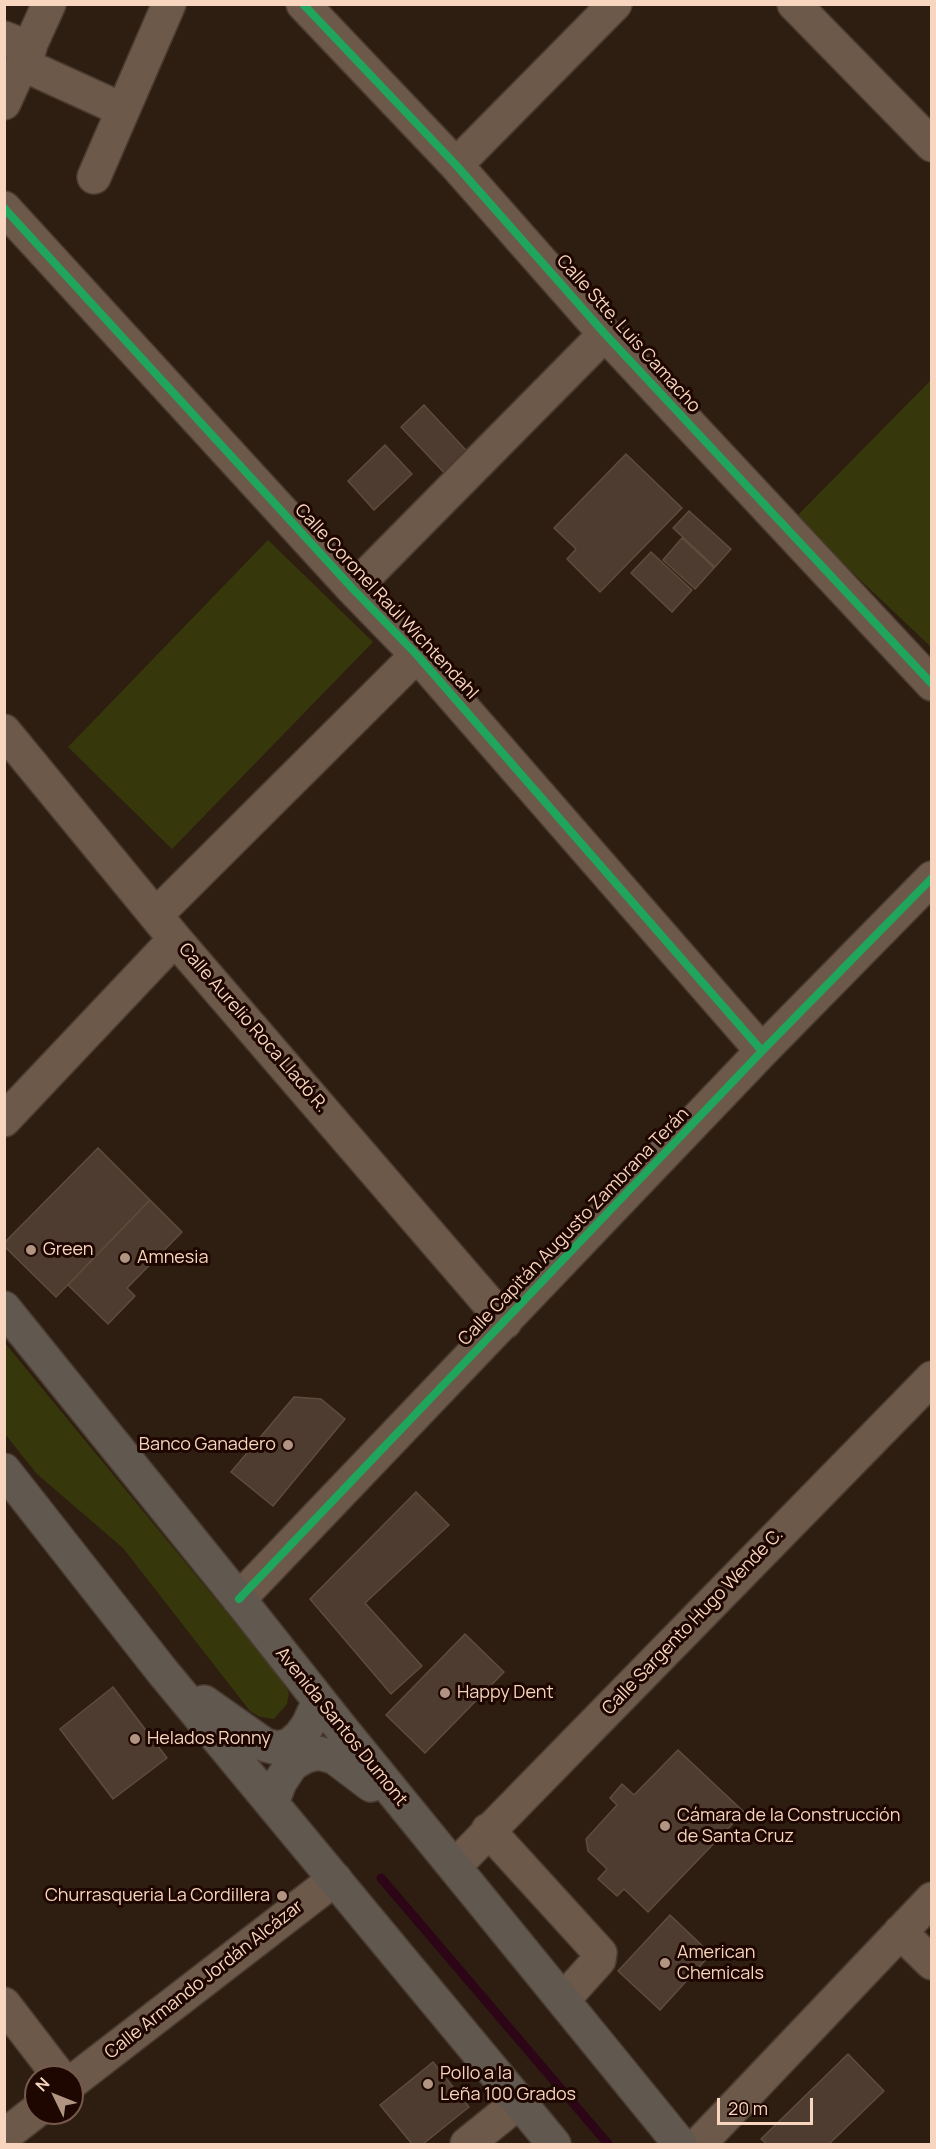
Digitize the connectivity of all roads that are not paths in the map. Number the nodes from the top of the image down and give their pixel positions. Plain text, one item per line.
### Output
1 (49, 4) edge
2 (169, 4) edge
3 (303, 4) edge
4 (615, 4) edge
5 (794, 4) edge
6 (19, 50) edge
7 (4, 103) edge
8 (123, 111) junction
9 (932, 145) edge
10 (456, 165) junction
11 (94, 177) dead end
12 (4, 208) edge
13 (605, 334) junction
14 (353, 589) junction
15 (417, 655) junction
16 (932, 684) edge
17 (4, 731) edge
18 (932, 878) edge
19 (165, 927) junction
20 (762, 1051) junction
21 (4, 1120) edge
22 (4, 1308) edge
23 (505, 1322) junction
24 (932, 1378) edge
25 (4, 1470) edge
26 (239, 1599) junction
27 (162, 1671) junction
28 (319, 1701) junction
29 (272, 1803) junction
30 (417, 1821) junction
31 (488, 1830) junction
32 (455, 1866) junction
33 (335, 1879) junction
34 (932, 1899) edge
35 (900, 1932) junction
36 (932, 1963) edge
37 (563, 2000) junction
38 (4, 2004) edge
39 (51, 2065) edge
40 (84, 2073) edge
41 (519, 2102) junction
42 (24, 2120) edge
43 (4, 2136) edge
44 (467, 2145) edge
45 (554, 2145) edge
46 (680, 2145) edge
47 (699, 2145) edge

1 - 6 street
2 - 8 street
3 - 10 street, Calle Stte. Luis Camacho
4 - 10 street
5 - 9 street
6 - 7 street
6 - 8 street
8 - 11 street
10 - 13 street, Calle Stte. Luis Camacho
12 - 14 street, Calle Coronel Raúl Wichtendahl
13 - 14 street
13 - 16 street, Calle Stte. Luis Camacho
14 - 15 street, Calle Coronel Raúl Wichtendahl
15 - 19 street
15 - 20 street, Calle Coronel Raúl Wichtendahl
17 - 19 street, Calle Aurelio Roca Lladó R.
18 - 20 street, Calle Capitán Augusto Zambrana Terán
19 - 21 street
19 - 23 street, Calle Aurelio Roca Lladó R.
20 - 23 street, Calle Capitán Augusto Zambrana Terán
22 - 26 main road, Avenida Santos Dumont
23 - 26 street, Calle Capitán Augusto Zambrana Terán
24 - 31 street, Calle Sargento Hugo Wende C.
25 - 27 main road
26 - 28 main road, Avenida Santos Dumont
27 - 28 main road
27 - 29 main road
28 - 30 main road, Avenida Santos Dumont
29 - 30 main road
29 - 33 main road
30 - 32 main road, Avenida Santos Dumont
31 - 32 street, Calle Sargento Hugo Wende C.
31 - 37 street
32 - 37 main road, Avenida Santos Dumont
33 - 40 street, Calle Armando Jordán Alcázar
33 - 41 main road
34 - 35 street
35 - 36 street
35 - 47 street
37 - 46 main road, Avenida Santos Dumont
38 - 39 street
41 - 44 street
41 - 45 main road
42 - 43 street

